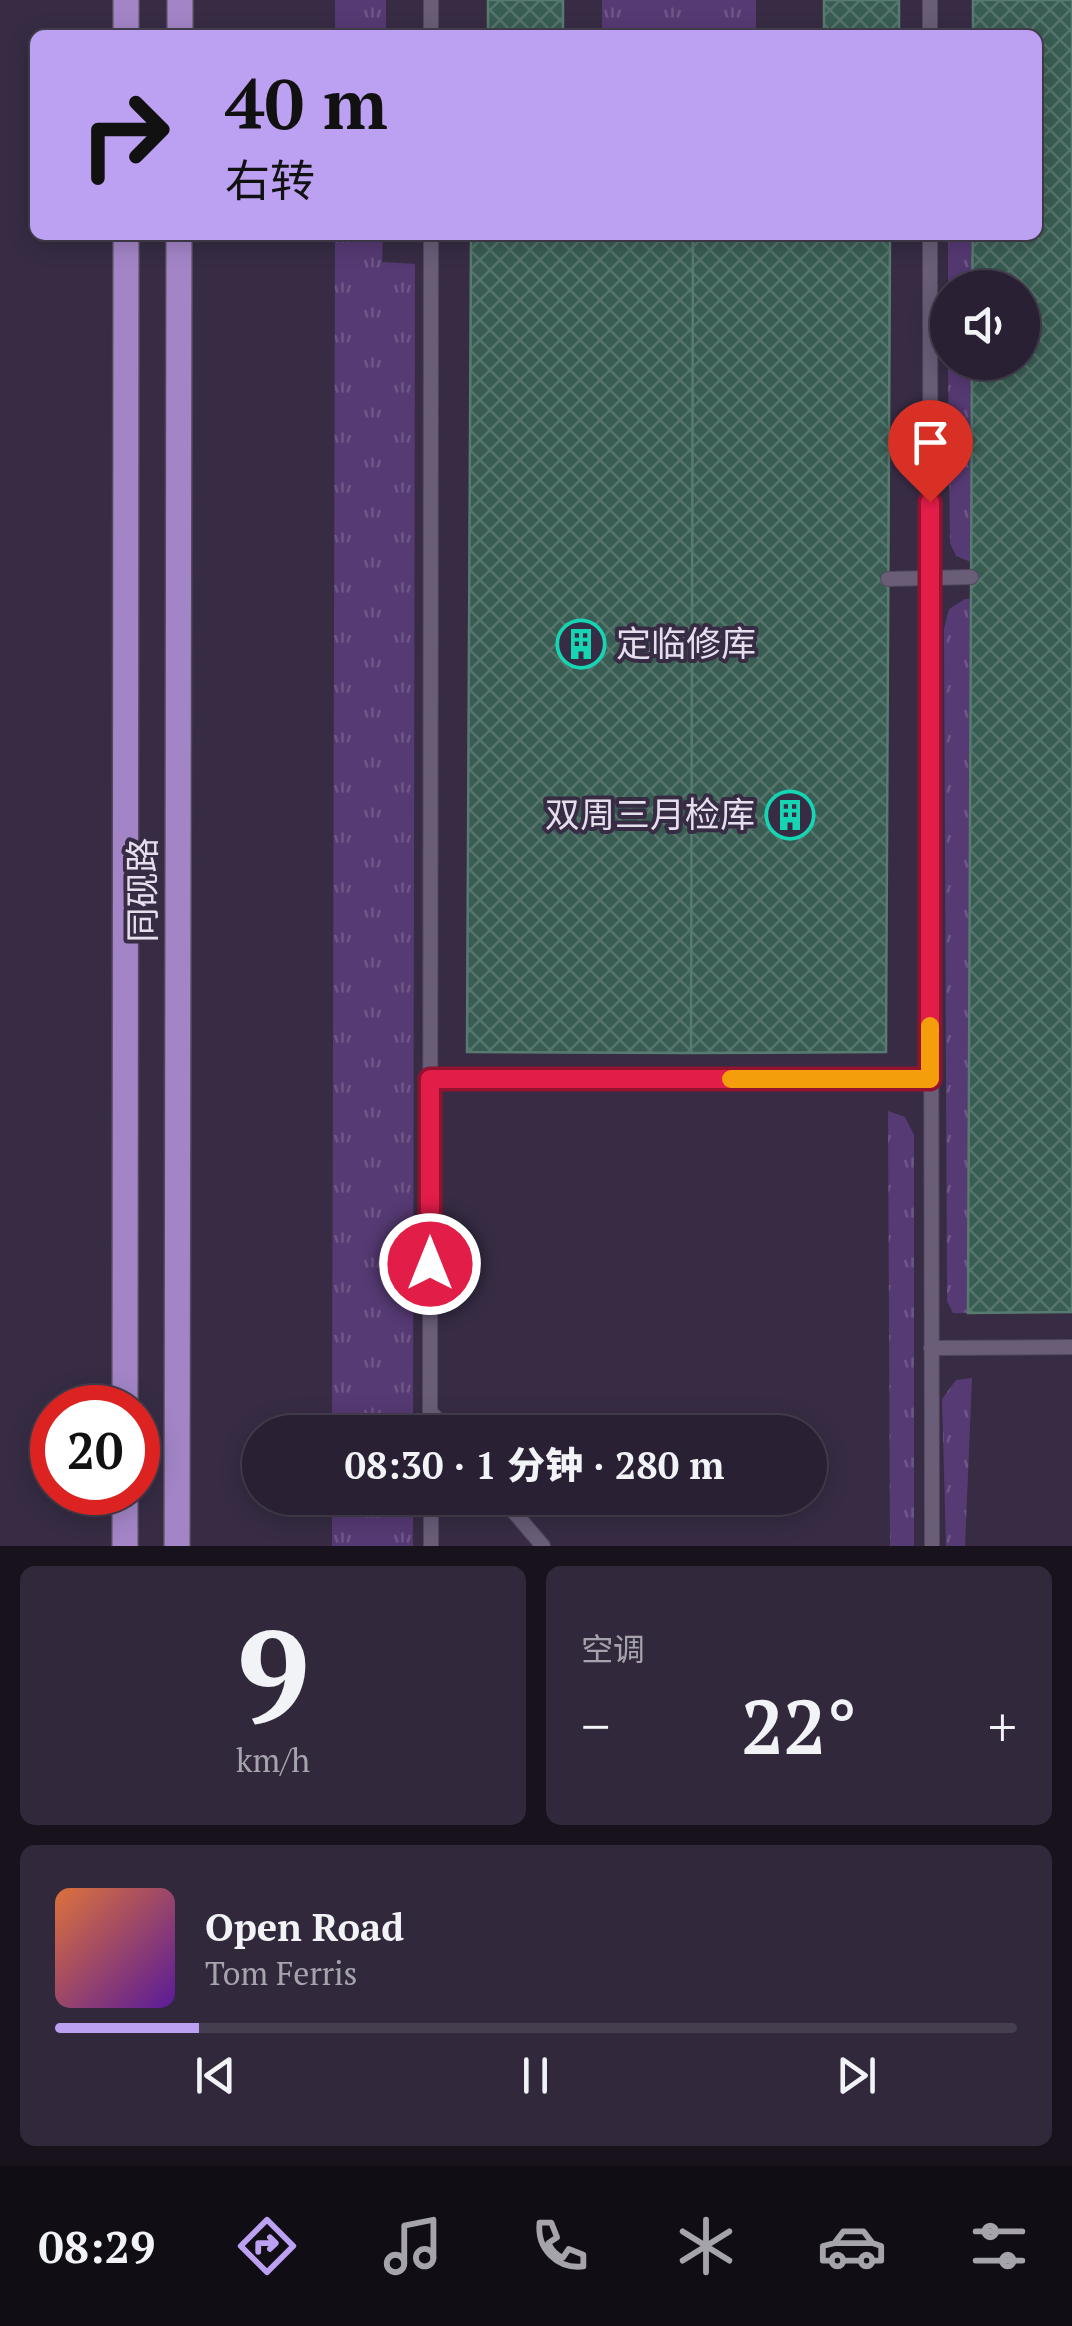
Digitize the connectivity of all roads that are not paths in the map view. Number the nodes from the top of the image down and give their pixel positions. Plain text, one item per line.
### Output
1 (126, 0) edge
2 (180, 0) edge
3 (430, 0) edge
4 (930, 0) edge
5 (126, 30) edge
6 (180, 30) edge
7 (430, 30) edge
8 (930, 30) edge
9 (126, 240) edge
10 (179, 240) edge
11 (431, 240) edge
12 (930, 240) edge
13 (971, 577) dead end
14 (930, 578) junction
15 (888, 579) dead end
16 (430, 1079) junction
17 (930, 1079) junction
18 (931, 1348) junction
19 (1072, 1348) edge
20 (125, 1385) edge
21 (430, 1411) junction
22 (430, 1415) edge
23 (433, 1415) edge
24 (125, 1515) edge
25 (430, 1515) edge
26 (517, 1515) edge
27 (125, 1546) edge
28 (177, 1546) edge
29 (430, 1546) edge
30 (543, 1546) edge
31 (932, 1546) edge

1 - 5 main road
2 - 6 main road
3 - 7 lane
4 - 8 lane
9 - 20 main road, 同砚路
10 - 28 main road, 同砚路
11 - 16 lane
12 - 14 lane
13 - 14 lane
14 - 15 lane
14 - 17 lane
16 - 17 lane
16 - 21 lane
17 - 18 lane
18 - 19 lane
18 - 31 lane
21 - 22 lane
21 - 23 lane
24 - 27 main road
25 - 29 lane
26 - 30 lane

